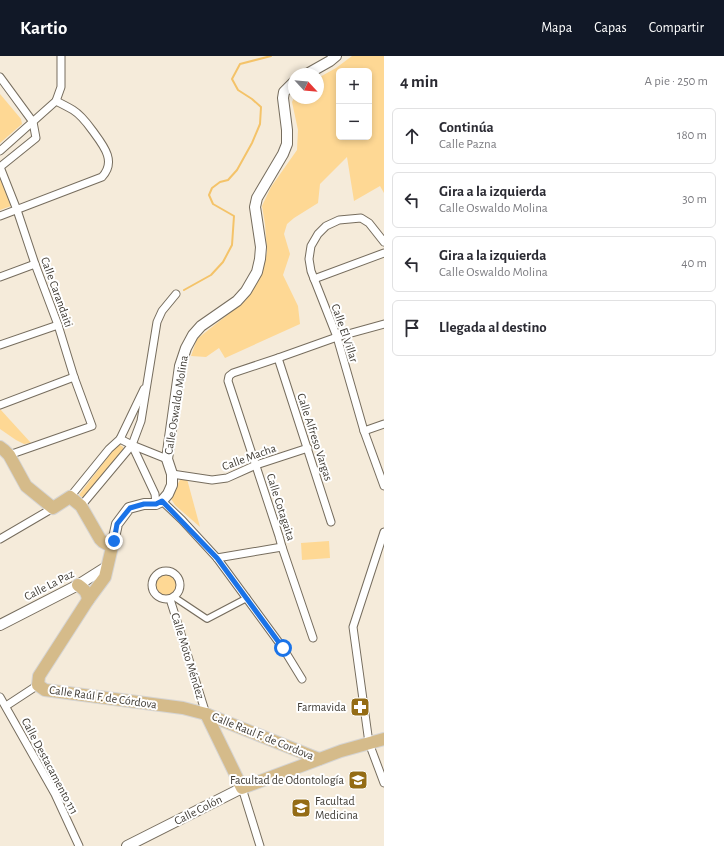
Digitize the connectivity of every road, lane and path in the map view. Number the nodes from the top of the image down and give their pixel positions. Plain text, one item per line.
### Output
1 (61, 56) edge
2 (336, 56) edge
3 (318, 68) edge
4 (0, 78) edge
5 (288, 88) edge
6 (56, 101) junction
7 (33, 122) junction
8 (0, 151) edge
9 (0, 167) edge
10 (17, 210) junction
11 (0, 216) edge
12 (384, 242) edge
13 (384, 253) edge
14 (35, 264) junction
15 (0, 277) edge
16 (314, 279) junction
17 (176, 294) dead end
18 (384, 324) edge
19 (58, 325) junction
20 (337, 337) junction
21 (0, 345) edge
22 (278, 358) junction
23 (74, 376) junction
24 (147, 381) junction
25 (0, 405) edge
26 (384, 424) edge
27 (364, 431) junction
28 (120, 439) junction
29 (132, 445) junction
30 (308, 448) junction
31 (5, 451) edge
32 (167, 459) junction
33 (256, 466) junction
34 (172, 474) junction
35 (384, 486) edge
36 (70, 497) junction
37 (159, 502) junction
38 (81, 506) junction
39 (53, 508) junction
40 (331, 522) dead end
41 (384, 532) edge
42 (0, 539) edge
43 (112, 547) junction
44 (282, 547) junction
45 (217, 558) junction
46 (108, 566) junction
47 (78, 585) junction
48 (172, 598) joint
49 (246, 598) junction
50 (88, 600) junction
51 (0, 625) edge
52 (314, 638) dead end
53 (302, 679) dead end
54 (38, 685) junction
55 (0, 697) edge
56 (6, 706) junction
57 (206, 714) junction
58 (384, 739) edge
59 (370, 743) junction
60 (319, 759) junction
61 (384, 783) edge
62 (242, 788) junction
63 (79, 846) edge
64 (127, 846) edge
65 (260, 846) edge

1 - 6 street
2 - 3 main road
4 - 7 street
5 - 32 main road, Calle Oswaldo Molina
6 - 7 street
6 - 10 street
7 - 8 street
7 - 9 street
9 - 10 street, Calle Carandaiti
10 - 11 street
10 - 14 street, Calle Carandaiti
12 - 16 street, Calle El Villar
13 - 16 street
14 - 15 street
14 - 19 street, Calle Carandaiti
16 - 20 street, Calle El Villar
17 - 24 street
18 - 20 street
19 - 21 street
19 - 23 street, Calle Carandaiti
20 - 22 street
20 - 27 street, Calle El Villar
22 - 30 street, Calle Alfreso Vargas
22 - 33 street, Calle Cotagaita
23 - 25 street
23 - 31 street, Calle Carandaiti
24 - 28 street
24 - 29 street
26 - 27 street
27 - 35 street, Calle El Villar
28 - 29 street
28 - 36 street
29 - 32 street
29 - 37 street
29 - 38 street
30 - 33 street, Calle Macha
30 - 40 street, Calle Alfreso Vargas
31 - 39 main road
32 - 34 main road, Calle Oswaldo Molina
33 - 34 street, Calle Macha
33 - 44 street, Calle Cotagaita
34 - 37 main road, Calle Oswaldo Molina
36 - 38 main road
36 - 39 main road
37 - 43 main road
37 - 45 street
38 - 43 main road
39 - 42 street
41 - 59 street
43 - 46 main road
44 - 45 street
44 - 52 street, Calle Cotagaita
45 - 49 street
46 - 47 main road, Calle La Paz
46 - 50 main road
47 - 50 main road
47 - 51 main road, Calle La Paz
48 - 49 street
48 - 57 street, Calle Moto Méndez
49 - 53 street
50 - 54 main road
54 - 56 street, Calle Raúl F. de Córdova
54 - 57 main road, Calle Raúl F. de Córdova
55 - 56 street, Calle Destacamento 111
56 - 63 street, Calle Destacamento 111
57 - 60 main road, Calle Raul F. de Cordova
57 - 62 main road
58 - 59 main road, Calle Colón
59 - 60 main road, Calle Colón
59 - 61 street
60 - 62 main road, Calle Colón
62 - 64 main road, Calle Colón
62 - 65 street

